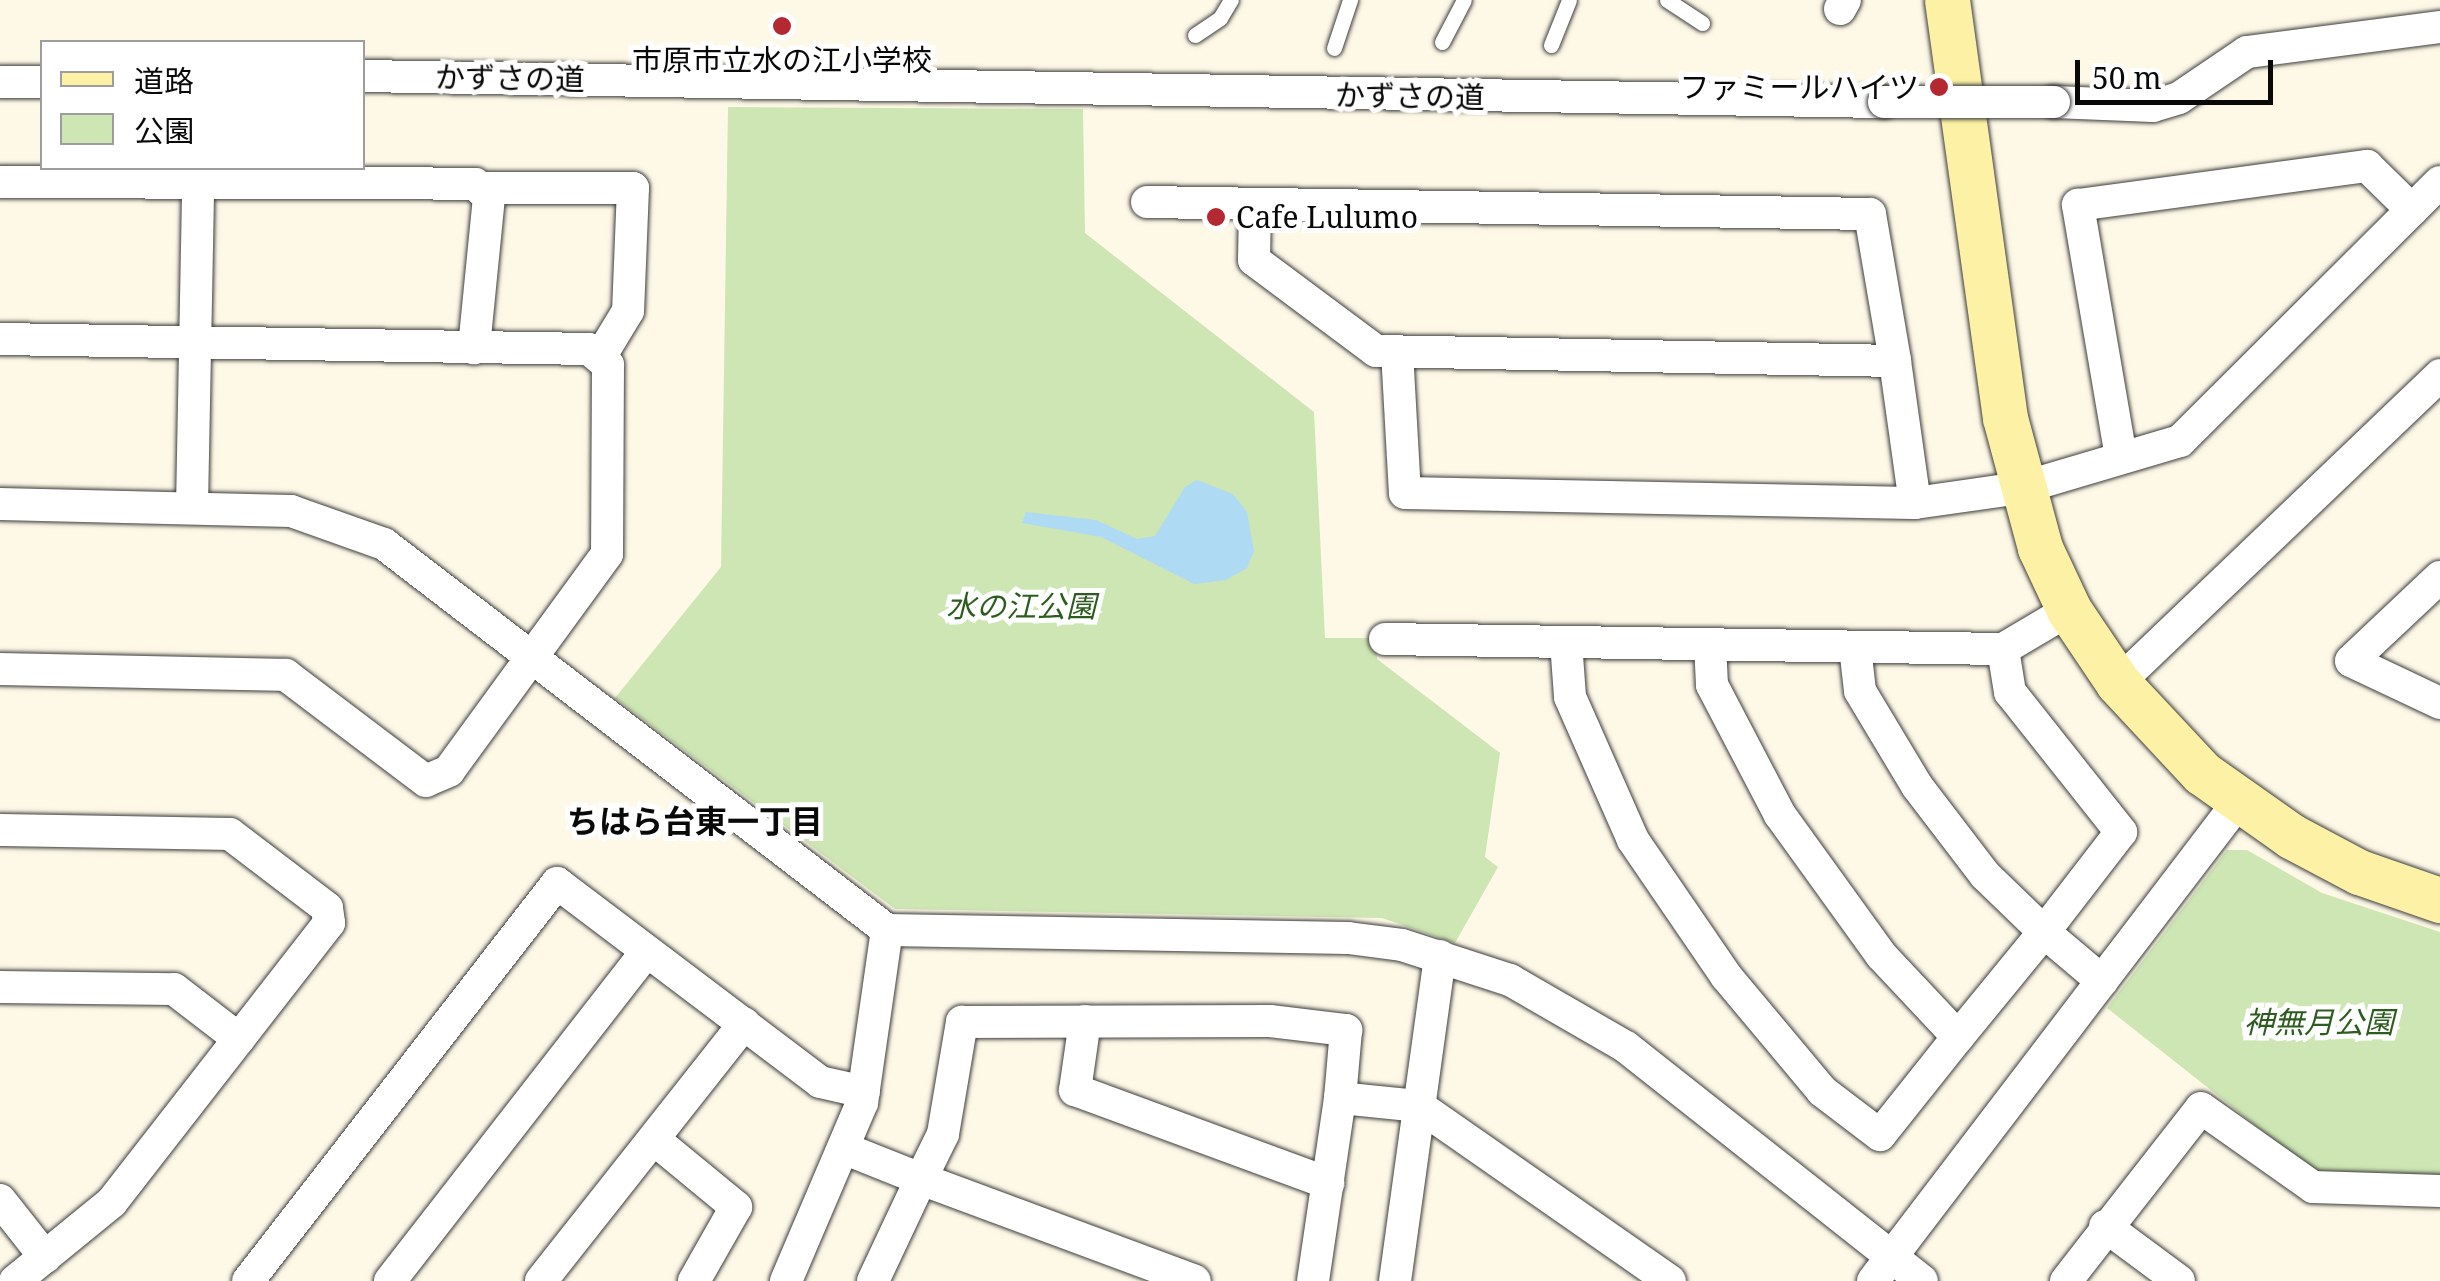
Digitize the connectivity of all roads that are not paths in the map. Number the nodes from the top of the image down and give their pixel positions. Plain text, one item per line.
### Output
1 (1230, 0) edge
2 (1350, 0) edge
3 (1464, 0) edge
4 (1570, 0) edge
5 (1667, 0) edge
6 (1947, 0) edge
7 (1702, 23) dead end
8 (2440, 28) edge
9 (1195, 35) dead end
10 (1442, 42) dead end
11 (1552, 45) dead end
12 (1334, 48) dead end
13 (365, 76) edge
14 (0, 82) edge
15 (40, 82) edge
16 (0, 182) edge
17 (2440, 182) edge
18 (198, 184) junction
19 (485, 188) junction
20 (1147, 202) dead end
21 (1255, 204) junction
22 (2412, 210) junction
23 (0, 339) edge
24 (194, 342) junction
25 (474, 348) junction
26 (1396, 351) junction
27 (602, 354) junction
28 (1895, 361) junction
29 (2440, 375) edge
30 (2121, 456) junction
31 (2021, 488) junction
32 (1915, 503) junction
33 (0, 504) edge
34 (192, 506) junction
35 (2440, 577) edge
36 (2068, 610) junction
37 (1385, 638) dead end
38 (1566, 642) junction
39 (1710, 644) junction
40 (1855, 646) junction
41 (2003, 649) junction
42 (533, 658) junction
43 (0, 669) edge
44 (2118, 683) junction
45 (2440, 703) edge
46 (2239, 802) junction
47 (0, 830) edge
48 (2440, 900) edge
49 (887, 930) junction
50 (2044, 932) junction
51 (647, 951) junction
52 (1440, 956) junction
53 (2102, 981) junction
54 (0, 987) edge
55 (1085, 1020) junction
56 (744, 1024) junction
57 (1958, 1037) junction
58 (239, 1039) junction
59 (864, 1092) junction
60 (1340, 1098) junction
61 (1420, 1106) junction
62 (656, 1141) junction
63 (843, 1148) junction
64 (921, 1179) junction
65 (1328, 1183) junction
66 (2440, 1192) edge
67 (0, 1200) edge
68 (2105, 1226) junction
69 (45, 1257) junction
70 (1881, 1269) edge
71 (16, 1281) edge
72 (248, 1281) edge
73 (390, 1281) edge
74 (542, 1281) edge
75 (694, 1281) edge
76 (786, 1281) edge
77 (873, 1281) edge
78 (1196, 1281) edge
79 (1313, 1281) edge
80 (1395, 1281) edge
81 (1670, 1281) edge
82 (1922, 1281) edge
83 (2066, 1281) edge
84 (2179, 1281) edge

1 - 9 lane
2 - 12 lane
3 - 10 lane
4 - 11 lane
5 - 7 lane
6 - 31 street
8 - 13 street, かずさの道, bridge
14 - 15 street
16 - 18 street
17 - 22 street
18 - 19 street
18 - 24 street
19 - 25 street
19 - 27 street
20 - 21 street
21 - 26 street
21 - 28 street
22 - 30 street
22 - 30 street
23 - 24 street
24 - 25 street
24 - 34 street
25 - 27 street
26 - 28 street
26 - 32 street
27 - 42 street
28 - 32 street
29 - 44 street
30 - 31 street
31 - 32 street
31 - 36 street
33 - 34 street
34 - 42 street
35 - 45 street
36 - 41 street
36 - 44 street
37 - 38 street
38 - 39 street
38 - 57 street
39 - 40 street
39 - 57 street
40 - 41 street
40 - 50 street
41 - 50 street
42 - 43 street
42 - 49 street
44 - 46 street
46 - 48 street
46 - 53 street
47 - 58 street
49 - 52 street
49 - 59 street
50 - 53 street
50 - 57 street
51 - 56 street
51 - 72 street
51 - 73 street
52 - 61 street
52 - 70 street
53 - 70 street
54 - 58 street
55 - 60 street
55 - 64 street
55 - 65 street
56 - 59 street
56 - 62 street
58 - 69 street
59 - 63 street
60 - 61 street
60 - 65 street
61 - 80 street
61 - 81 street
62 - 74 street
62 - 75 street
63 - 64 street
63 - 76 street
64 - 77 street
64 - 78 street
65 - 79 street
66 - 68 street
67 - 69 street
68 - 83 street
68 - 84 street
69 - 71 street
70 - 82 street

